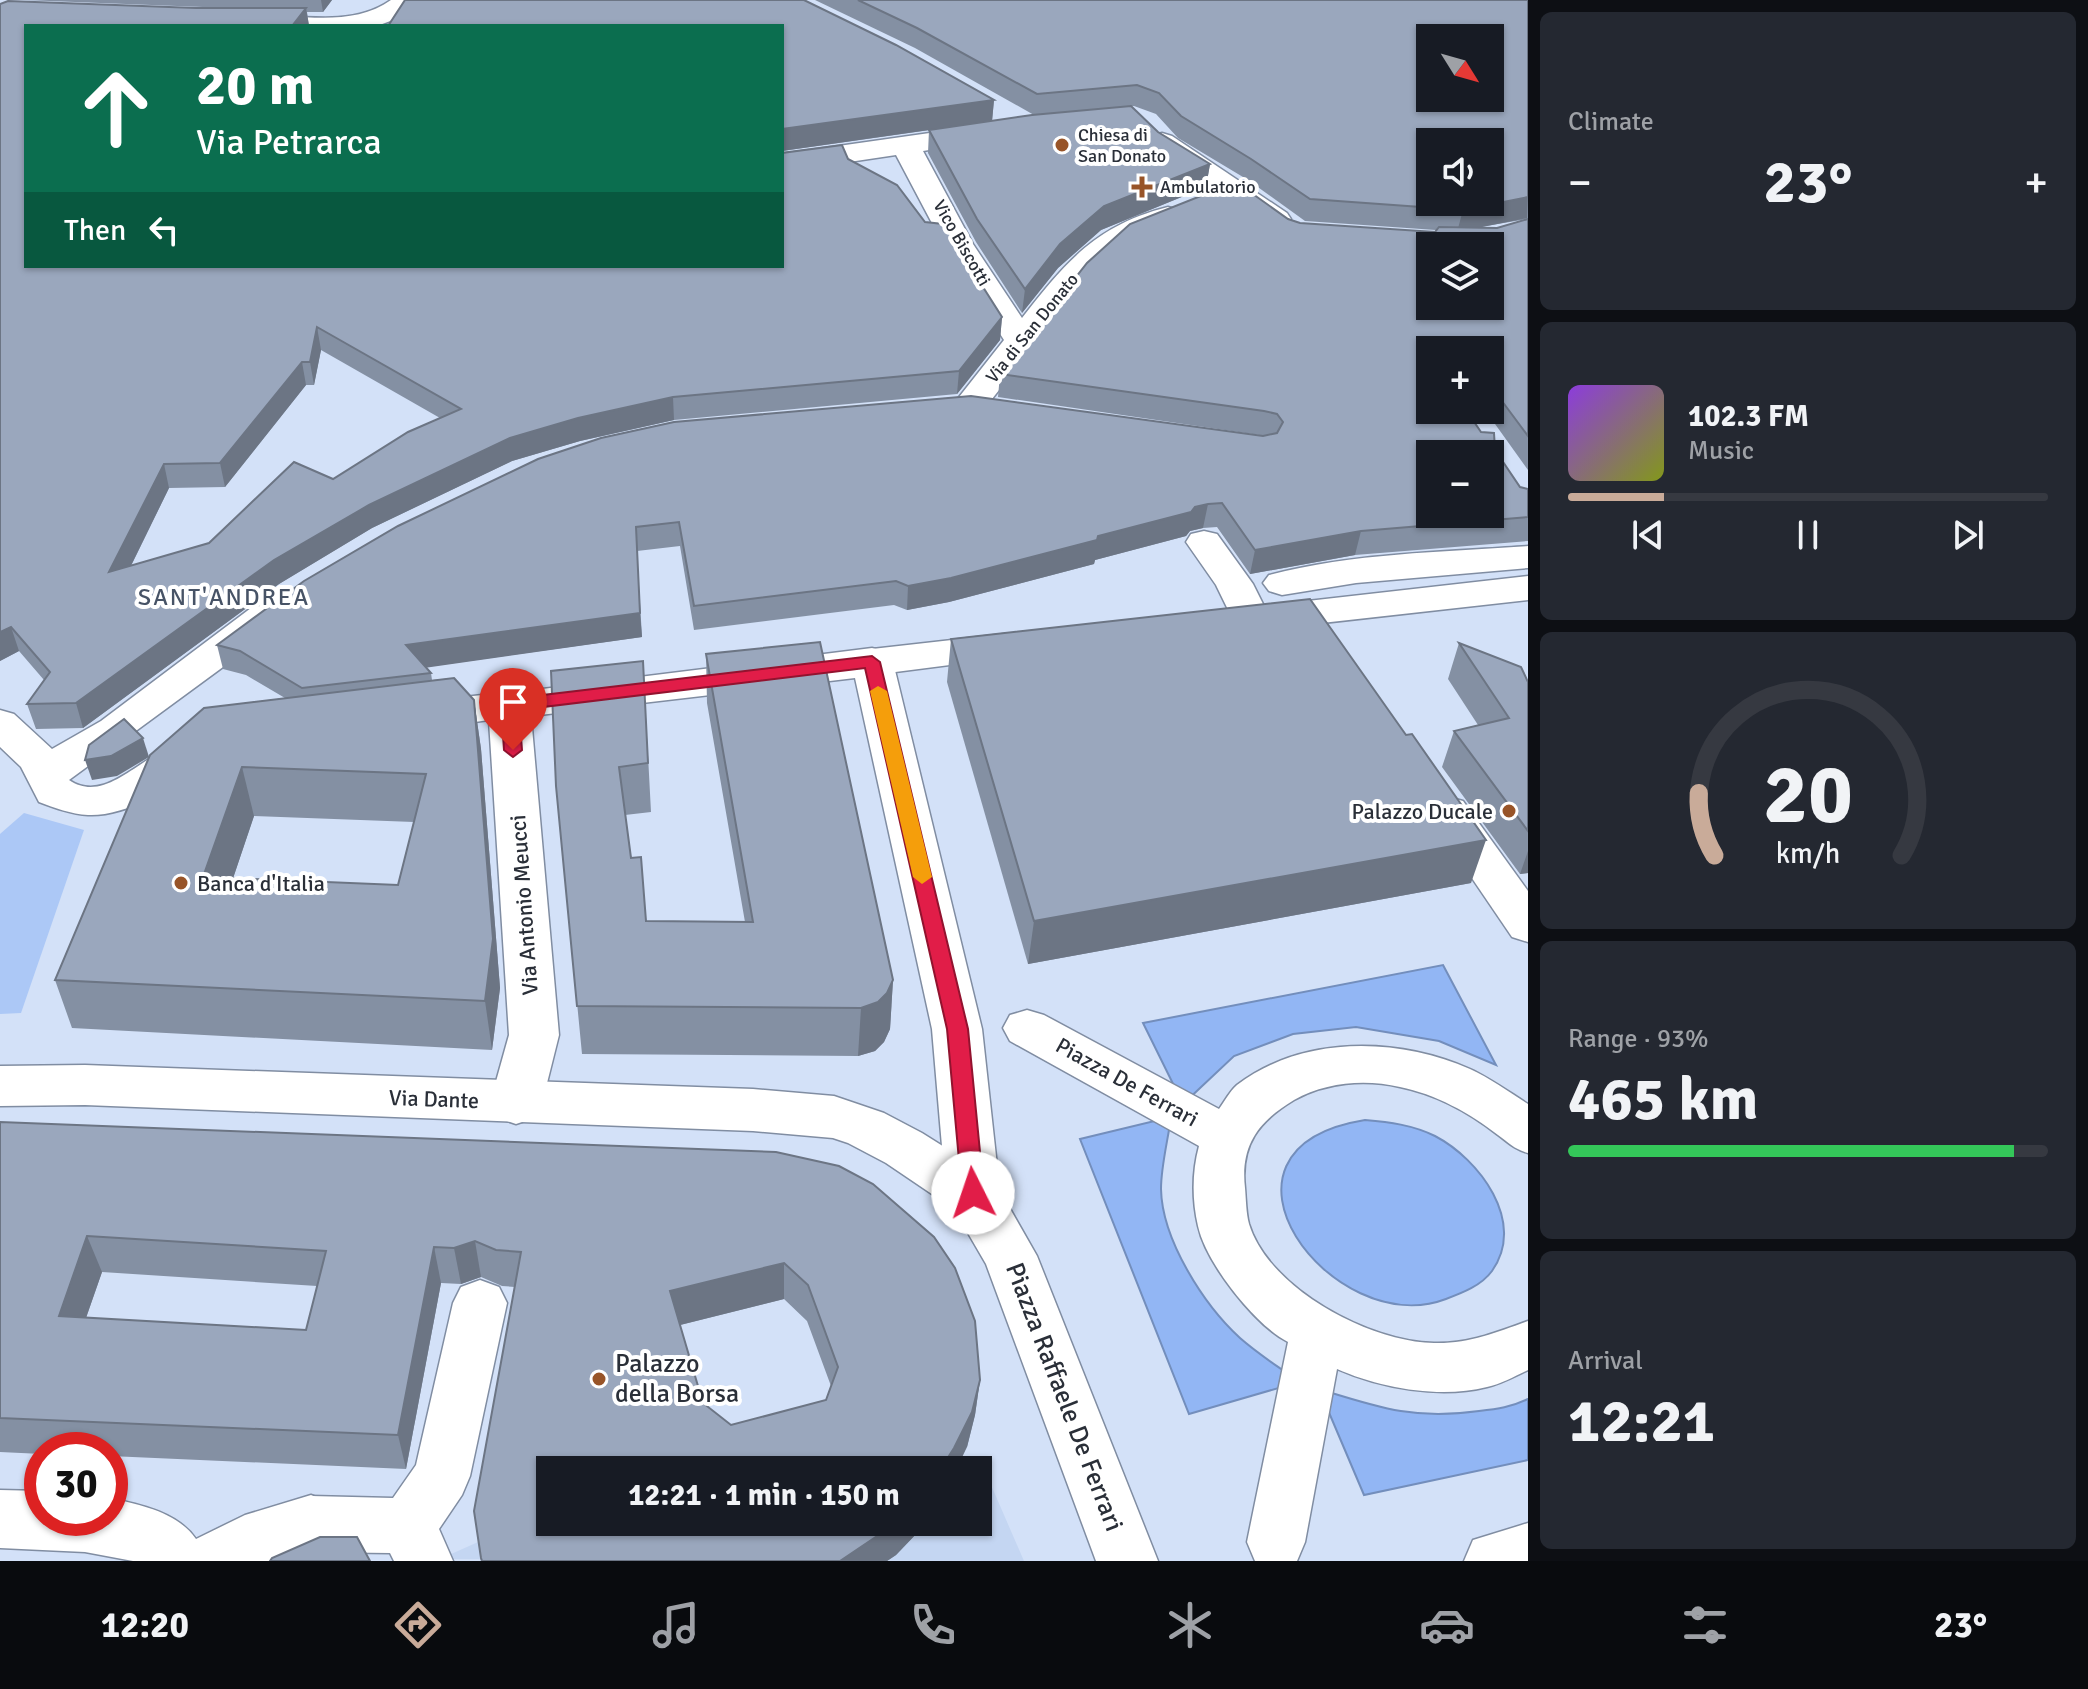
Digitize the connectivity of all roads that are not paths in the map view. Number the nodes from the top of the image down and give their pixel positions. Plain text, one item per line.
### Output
1 (408, 0) edge
2 (227, 20) edge
3 (313, 24) edge
4 (341, 24) edge
5 (1145, 123) edge
6 (1016, 128) edge
7 (905, 144) junction
8 (855, 152) junction
9 (784, 163) edge
10 (1236, 189) junction
11 (1296, 233) edge
12 (941, 241) edge
13 (1021, 341) junction
14 (1013, 410) edge
15 (1204, 542) dead end
16 (1528, 557) edge
17 (1528, 588) edge
18 (294, 595) edge
19 (1287, 599) junction
20 (1034, 644) edge
21 (872, 662) junction
22 (509, 705) junction
23 (387, 719) edge
24 (0, 724) edge
25 (219, 739) edge
26 (47, 776) junction
27 (1429, 784) edge
28 (1528, 925) edge
29 (1027, 1028) dead end
30 (0, 1086) edge
31 (516, 1103) junction
32 (1524, 1120) edge
33 (866, 1128) joint
34 (1226, 1137) junction
35 (973, 1193) junction
36 (480, 1303) dead end
37 (1317, 1332) junction
38 (1528, 1345) edge
39 (0, 1519) edge
40 (311, 1524) joint
41 (1276, 1542) dead end
42 (415, 1543) edge
43 (1528, 1552) edge
44 (175, 1561) edge
45 (215, 1561) edge
46 (1127, 1561) edge
47 (1495, 1561) edge

1 - 4 street
2 - 3 street
5 - 10 street
6 - 7 street
7 - 8 street
7 - 13 street, Vico Biscotti
8 - 9 street
8 - 12 street
10 - 11 street
10 - 13 street, Via di San Donato
13 - 14 street, Via di San Donato
15 - 19 street
16 - 19 street
17 - 19 street
18 - 26 street
20 - 21 street
21 - 22 street
21 - 35 street, Piazza Raffaele De Ferrari
22 - 23 street
22 - 31 street, Via Antonio Meucci
24 - 26 street
25 - 26 street
27 - 28 street
29 - 34 street, Piazza De Ferrari
30 - 31 street, Via Dante
31 - 33 street, Via Dante
32 - 34 street
33 - 35 street, Piazza Raffaele De Ferrari
34 - 37 street
35 - 46 street, Piazza Raffaele De Ferrari
36 - 42 street
37 - 38 street
37 - 41 street
39 - 44 street
40 - 42 street
40 - 45 street
43 - 47 street

